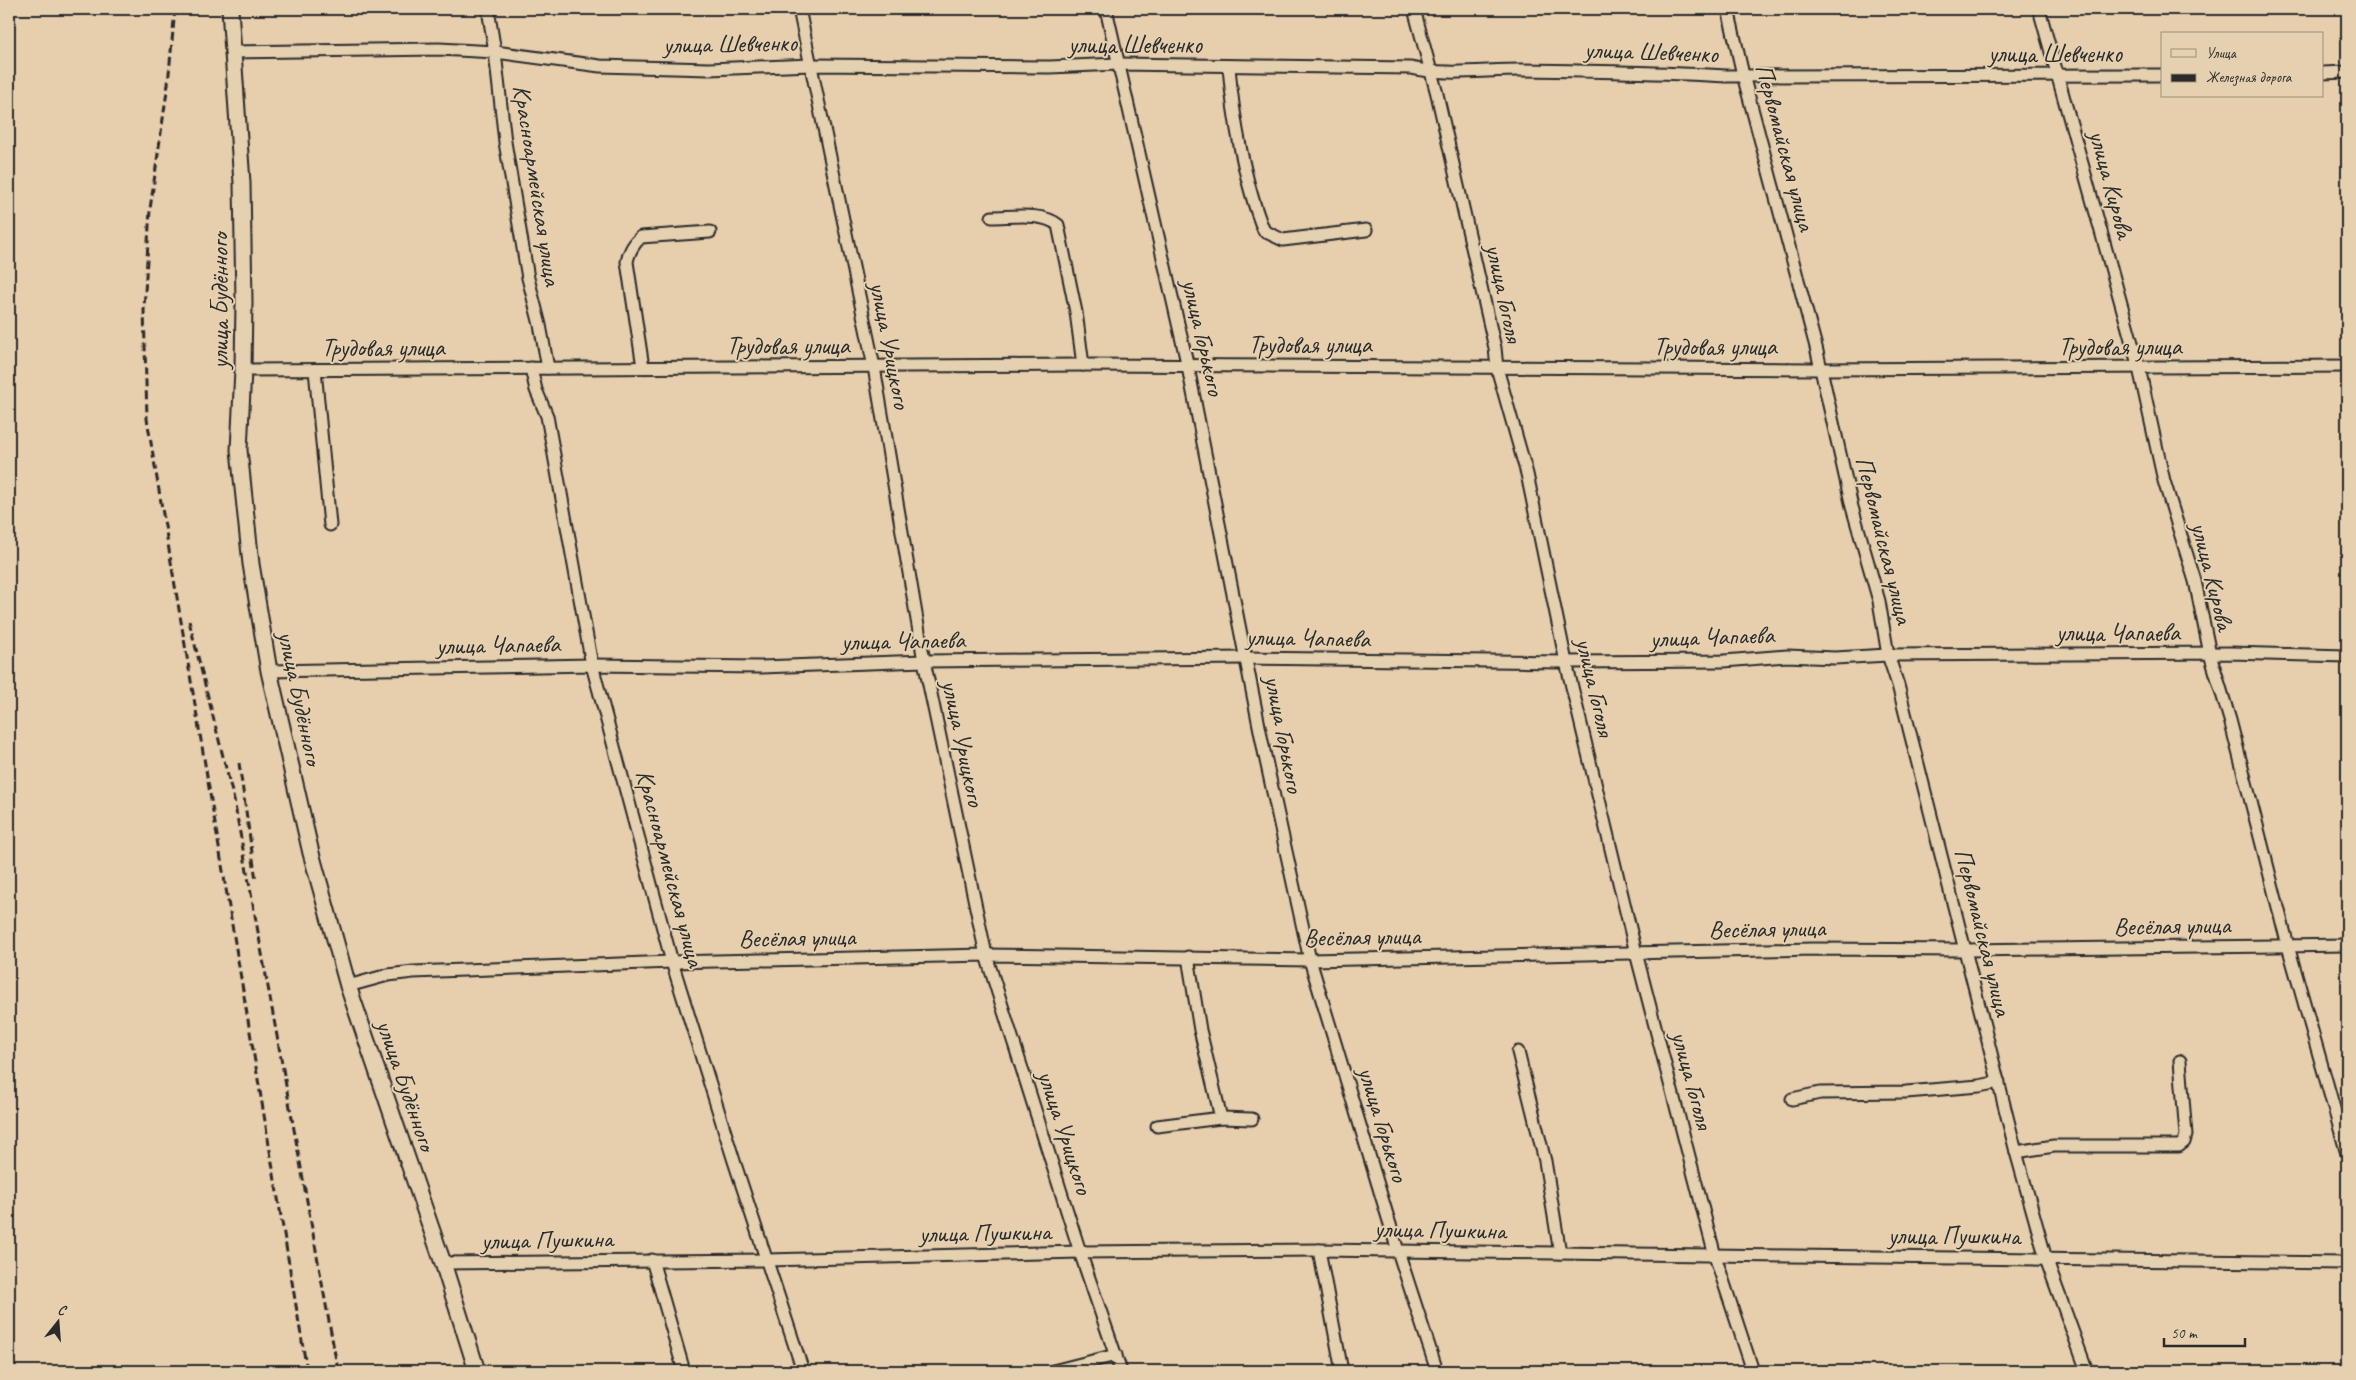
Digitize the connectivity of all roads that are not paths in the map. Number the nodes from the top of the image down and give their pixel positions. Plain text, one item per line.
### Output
1 (230, 9) edge
2 (488, 9) edge
3 (799, 9) edge
4 (1106, 9) edge
5 (1414, 9) edge
6 (1728, 9) edge
7 (2039, 9) edge
8 (233, 52) junction
9 (496, 52) junction
10 (1118, 64) junction
11 (811, 65) junction
12 (1229, 67) junction
13 (2324, 72) edge
14 (2347, 72) edge
15 (1432, 73) junction
16 (1743, 75) junction
17 (2161, 75) edge
18 (2058, 76) junction
19 (992, 217) dead end
20 (1366, 230) dead end
21 (710, 232) dead end
22 (1083, 365) junction
23 (2347, 366) edge
24 (643, 367) junction
25 (874, 367) junction
26 (1188, 367) junction
27 (531, 368) junction
28 (548, 368) junction
29 (1497, 368) junction
30 (2139, 368) junction
31 (1821, 369) junction
32 (243, 370) junction
33 (315, 370) junction
34 (330, 525) dead end
35 (2210, 654) junction
36 (1888, 655) junction
37 (2347, 656) edge
38 (1247, 658) junction
39 (924, 661) junction
40 (1566, 662) junction
41 (592, 665) junction
42 (269, 671) junction
43 (2347, 945) edge
44 (2288, 946) junction
45 (1966, 950) junction
46 (1636, 953) junction
47 (986, 955) junction
48 (1188, 957) junction
49 (1310, 960) junction
50 (672, 962) junction
51 (348, 986) junction
52 (1518, 1052) dead end
53 (2180, 1061) dead end
54 (1999, 1082) junction
55 (1792, 1099) dead end
56 (1221, 1118) junction
57 (1252, 1119) dead end
58 (1157, 1126) dead end
59 (2016, 1152) junction
60 (2347, 1154) edge
61 (1319, 1250) junction
62 (1398, 1251) junction
63 (1080, 1252) junction
64 (1560, 1253) junction
65 (1715, 1256) junction
66 (2046, 1258) junction
67 (652, 1260) junction
68 (767, 1260) junction
69 (443, 1263) junction
70 (2347, 1263) edge
71 (1116, 1355) junction
72 (477, 1371) edge
73 (684, 1371) edge
74 (803, 1371) edge
75 (1053, 1371) edge
76 (1121, 1371) edge
77 (1342, 1371) edge
78 (1437, 1371) edge
79 (1753, 1371) edge
80 (2087, 1371) edge

1 - 8 street, улица Будённого
2 - 9 street, Красноармейская улица
3 - 11 street, улица Урицкого
4 - 10 street, улица Горького
5 - 15 street, улица Гоголя
6 - 16 street, Первомайская улица
7 - 18 street, улица Кирова
8 - 9 street, улица Шевченко
8 - 32 street, улица Будённого
9 - 11 street, улица Шевченко
9 - 28 street, Красноармейская улица
10 - 11 street, улица Шевченко
10 - 12 street, улица Шевченко
10 - 26 street, улица Горького
11 - 25 street, улица Урицкого
12 - 15 street, улица Шевченко
12 - 20 street, улица Шевченко
13 - 14 street
15 - 16 street, улица Шевченко
15 - 29 street, улица Гоголя
16 - 18 street, улица Шевченко
16 - 31 street, Первомайская улица
17 - 18 street, улица Шевченко
18 - 30 street, улица Кирова
19 - 22 street
21 - 24 street
22 - 25 street, Трудовая улица
22 - 26 street, Трудовая улица
23 - 30 street, Трудовая улица
24 - 25 street, Трудовая улица
24 - 28 street, Трудовая улица
25 - 39 street, улица Урицкого
26 - 29 street, Трудовая улица
26 - 38 street, улица Горького
27 - 28 street, Трудовая улица
27 - 33 street, Трудовая улица
27 - 41 street, Красноармейская улица
29 - 31 street, Трудовая улица
29 - 40 street, улица Гоголя
30 - 31 street, Трудовая улица
30 - 35 street, улица Кирова
31 - 36 street, Первомайская улица
32 - 33 street, Трудовая улица
32 - 42 street, улица Будённого
33 - 34 street
35 - 36 street, улица Чапаева
35 - 37 street, улица Чапаева
35 - 44 street, улица Кирова
36 - 40 street, улица Чапаева
36 - 45 street, Первомайская улица
38 - 39 street, улица Чапаева
38 - 40 street, улица Чапаева
38 - 49 street, улица Горького
39 - 41 street, улица Чапаева
39 - 47 street, улица Урицкого
40 - 46 street, улица Гоголя
41 - 42 street, улица Чапаева
41 - 50 street, Красноармейская улица
42 - 51 street, улица Будённого
43 - 44 street, Весёлая улица
44 - 45 street, Весёлая улица
44 - 60 street, улица Кирова
45 - 46 street, Весёлая улица
45 - 54 street, Первомайская улица
46 - 49 street, Весёлая улица
46 - 65 street, улица Гоголя
47 - 48 street, Весёлая улица
47 - 50 street, Весёлая улица
47 - 63 street, улица Урицкого
48 - 49 street, Весёлая улица
48 - 56 street
49 - 62 street, улица Горького
50 - 51 street, Весёлая улица
50 - 68 street, Красноармейская улица
51 - 69 street, улица Будённого
52 - 64 street
53 - 59 street
54 - 55 street
54 - 59 street, Первомайская улица
56 - 57 street
56 - 58 street
59 - 66 street, Первомайская улица
61 - 62 street, улица Пушкина
61 - 63 street, улица Пушкина
61 - 77 street
62 - 64 street, улица Пушкина
62 - 78 street, улица Горького
63 - 68 street, улица Пушкина
63 - 71 street, улица Урицкого
64 - 65 street, улица Пушкина
65 - 66 street, улица Пушкина
65 - 79 street, улица Гоголя
66 - 70 street, улица Пушкина
66 - 80 street, Первомайская улица
67 - 68 street, улица Пушкина
67 - 69 street, улица Пушкина
67 - 73 street
68 - 74 street, Красноармейская улица
69 - 72 street, улица Будённого
71 - 75 street
71 - 76 street, улица Урицкого

